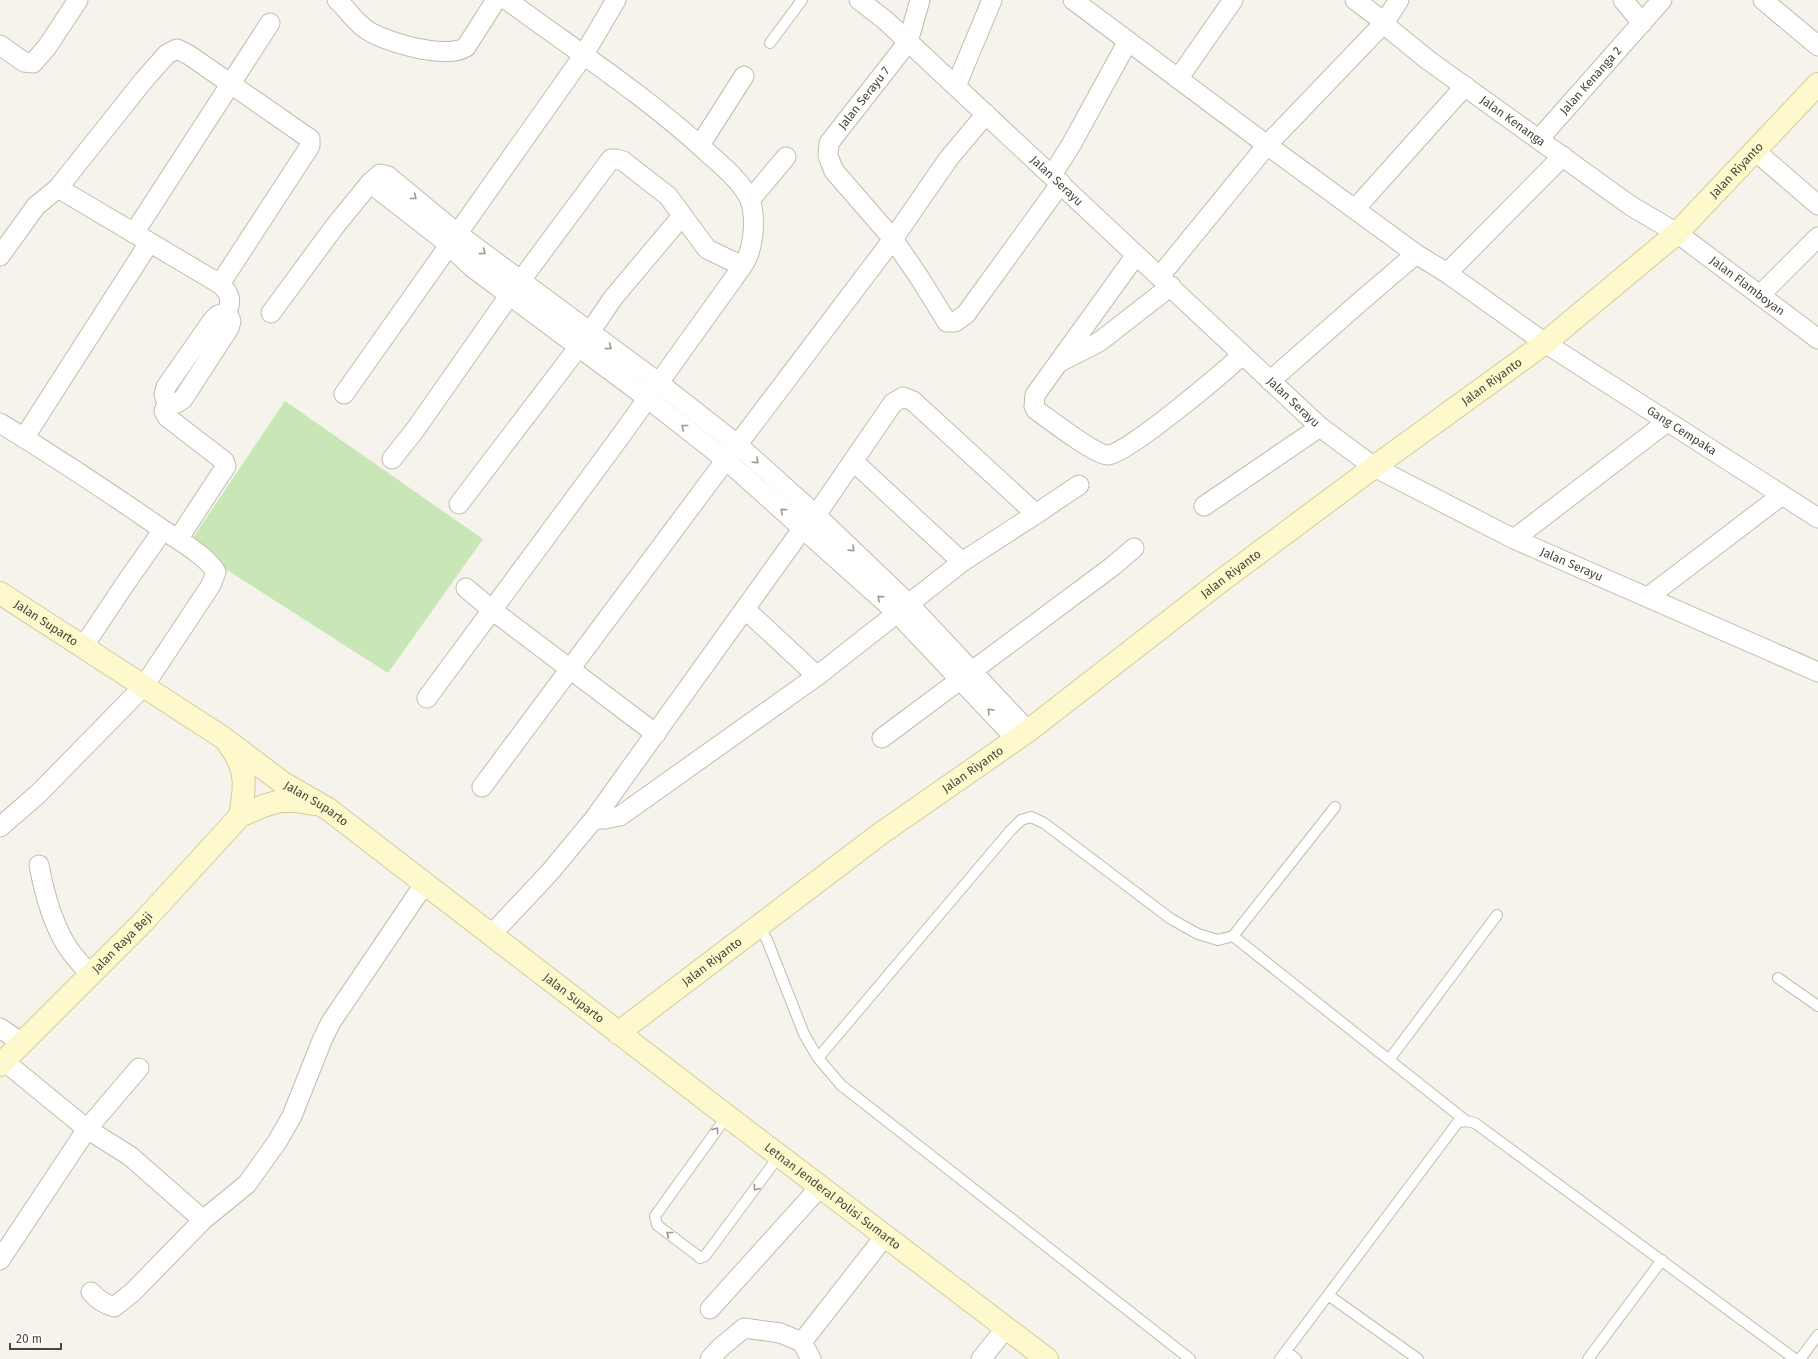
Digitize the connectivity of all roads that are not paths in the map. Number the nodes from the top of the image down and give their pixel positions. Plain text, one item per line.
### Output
1 (78, 0) edge
2 (337, 0) edge
3 (496, 0) edge
4 (507, 0) edge
5 (616, 0) edge
6 (802, 0) edge
7 (859, 0) edge
8 (920, 0) edge
9 (992, 0) edge
10 (1233, 0) edge
11 (1354, 0) edge
12 (1399, 0) edge
13 (1623, 0) edge
14 (1662, 0) edge
15 (1763, 0) edge
16 (1085, 4) edge
17 (270, 23) dead end
18 (1384, 23) junction
19 (1642, 23) junction
20 (1128, 41) junction
21 (908, 42) junction
22 (770, 43) dead end
23 (0, 45) edge
24 (1818, 46) edge
25 (583, 56) junction
26 (744, 76) dead end
27 (1178, 78) junction
28 (1818, 84) edge
29 (231, 85) junction
30 (956, 86) junction
31 (1465, 86) junction
32 (986, 114) junction
33 (1539, 139) junction
34 (700, 145) junction
35 (1267, 145) junction
36 (1754, 150) junction
37 (1563, 156) junction
38 (786, 157) dead end
39 (1056, 179) junction
40 (58, 188) junction
41 (750, 200) junction
42 (1818, 205) edge
43 (1355, 209) junction
44 (682, 216) junction
45 (1677, 232) junction
46 (1818, 237) edge
47 (141, 238) junction
48 (893, 239) junction
49 (454, 240) junction
50 (1416, 254) junction
51 (1136, 255) junction
52 (0, 256) edge
53 (742, 266) junction
54 (1447, 273) junction
55 (1165, 281) junction
56 (220, 284) junction
57 (516, 289) junction
58 (1760, 295) junction
59 (271, 313) dead end
60 (1818, 338) edge
61 (584, 339) junction
62 (1545, 343) junction
63 (1242, 355) junction
64 (1058, 363) junction
65 (1270, 381) junction
66 (659, 383) junction
67 (344, 394) dead end
68 (647, 398) junction
69 (1667, 422) junction
70 (0, 423) edge
71 (1320, 427) junction
72 (24, 438) junction
73 (732, 452) junction
74 (392, 459) dead end
75 (853, 461) junction
76 (1374, 467) junction
77 (1079, 486) dead end
78 (1782, 495) junction
79 (459, 504) dead end
80 (1204, 506) dead end
81 (1036, 514) junction
82 (816, 515) junction
83 (1818, 518) edge
84 (803, 528) junction
85 (170, 534) junction
86 (1514, 539) junction
87 (1134, 548) dead end
88 (962, 562) junction
89 (466, 588) dead end
90 (0, 593) edge
91 (1648, 598) junction
92 (902, 608) junction
93 (492, 610) junction
94 (745, 610) junction
95 (83, 647) junction
96 (571, 668) junction
97 (1818, 672) edge
98 (966, 675) junction
99 (817, 676) junction
100 (144, 686) junction
101 (427, 698) dead end
102 (656, 734) junction
103 (1022, 736) junction
104 (222, 737) junction
105 (882, 738) dead end
106 (482, 787) dead end
107 (1335, 807) dead end
108 (328, 809) junction
109 (240, 816) junction
110 (594, 819) junction
111 (0, 827) edge
112 (39, 865) dead end
113 (424, 883) junction
114 (1497, 915) dead end
115 (759, 926) junction
116 (491, 935) junction
117 (1233, 936) junction
118 (90, 974) junction
119 (1778, 978) dead end
120 (1818, 1006) edge
121 (0, 1028) edge
122 (618, 1033) junction
123 (22, 1043) junction
124 (818, 1058) junction
125 (1389, 1060) junction
126 (2, 1063) edge
127 (139, 1068) dead end
128 (726, 1116) junction
129 (1466, 1121) junction
130 (87, 1129) junction
131 (779, 1156) junction
132 (820, 1187) junction
133 (203, 1220) junction
134 (885, 1236) junction
135 (0, 1260) edge
136 (1662, 1260) junction
137 (91, 1292) dead end
138 (1328, 1295) junction
139 (710, 1309) dead end
140 (1006, 1328) junction
141 (1818, 1335) edge
142 (802, 1342) junction
143 (1283, 1355) edge
144 (710, 1359) edge
145 (811, 1359) edge
146 (981, 1359) edge
147 (1047, 1359) edge
148 (1190, 1359) edge
149 (1296, 1359) edge
150 (1418, 1359) edge
151 (1588, 1359) edge
152 (1795, 1359) edge
153 (1800, 1359) edge

1 - 23 street
2 - 3 street
4 - 25 street
5 - 25 street
6 - 22 lane
7 - 21 street, Jalan Serayu
8 - 21 street
9 - 30 street
10 - 27 street
11 - 18 street, Jalan Kenanga
12 - 18 street
13 - 19 street
14 - 19 street, Jalan Kenanga 2
15 - 24 street
16 - 20 street, Gang Cempaka
17 - 29 street
18 - 31 street, Jalan Kenanga
18 - 35 street
19 - 33 street, Jalan Kenanga 2
20 - 27 street, Gang Cempaka
20 - 39 street
21 - 30 street, Jalan Serayu
21 - 48 street, Jalan Serayu 7
25 - 34 street
25 - 49 street
26 - 34 street
27 - 35 street, Gang Cempaka
28 - 36 street, Jalan Riyanto
29 - 40 street
29 - 47 street
29 - 56 street
30 - 32 street, Jalan Serayu
31 - 33 street, Jalan Kenanga
31 - 43 street
32 - 39 street, Jalan Serayu
32 - 48 street
33 - 37 street, Jalan Kenanga
34 - 41 street
35 - 43 street, Gang Cempaka
35 - 55 street
36 - 42 street
36 - 45 street, Jalan Riyanto
37 - 45 street, Jalan Kenanga
37 - 54 street
38 - 41 street
39 - 48 street
39 - 51 street, Jalan Serayu
40 - 47 street
40 - 52 street
41 - 53 street
43 - 50 street, Gang Cempaka
44 - 53 street
44 - 57 street
44 - 61 street
45 - 58 street, Jalan Flamboyan
45 - 62 street, Jalan Riyanto
46 - 58 street
47 - 56 street
47 - 72 street
48 - 73 street
49 - 57 street
49 - 59 street
49 - 67 street
50 - 54 street, Gang Cempaka
50 - 65 street
51 - 55 street, Jalan Serayu
51 - 64 street
53 - 66 street
54 - 62 street, Gang Cempaka
55 - 63 street, Jalan Serayu
55 - 64 street
56 - 85 street
57 - 61 street
57 - 74 street
58 - 60 street, Jalan Flamboyan
61 -> 66 street
61 - 68 street
61 - 79 street
62 - 69 street, Gang Cempaka
62 - 76 street, Jalan Riyanto
63 - 64 street
63 - 65 street, Jalan Serayu
65 - 71 street, Jalan Serayu
66 - 68 street
66 - 73 street
73 -> 68 street
68 - 93 street
69 - 78 street, Gang Cempaka
69 - 86 street
70 - 72 street
71 - 76 street, Jalan Serayu
71 - 80 street
72 - 85 street
73 -> 82 street
84 -> 73 street
73 - 96 street
75 - 81 street
75 - 82 street
75 - 88 street
76 - 86 street, Jalan Serayu
76 - 103 street, Jalan Riyanto
77 - 81 street
78 - 83 street, Gang Cempaka
78 - 91 street
81 - 88 street
82 - 84 street
82 -> 92 street
92 -> 84 street
84 - 94 street
85 - 95 street
85 - 100 street
86 - 91 street, Jalan Serayu
87 - 98 street
88 - 92 street
89 - 93 street
90 - 95 street, Jalan Suparto
91 - 97 street, Jalan Serayu
92 - 98 street
92 - 99 street
93 - 96 street
93 - 101 street
94 - 99 street
94 - 102 street
95 - 100 street, Jalan Suparto
96 - 102 street
96 - 106 street
98 - 103 street
98 - 105 street
99 - 110 street
100 - 104 street, Jalan Suparto
100 - 111 street
102 - 110 street
103 - 115 street, Jalan Riyanto
104 - 108 street, Jalan Suparto
104 - 109 street
107 - 117 lane
108 - 109 street
108 - 113 street, Jalan Suparto
109 - 118 street, Jalan Raya Beji
110 - 116 street
112 - 118 street
113 - 116 street, Jalan Suparto
113 - 133 street
114 - 125 lane
115 - 122 street, Jalan Riyanto
115 - 124 lane
116 - 122 street, Jalan Suparto
117 - 124 lane
117 - 125 lane
118 - 123 street, Jalan Raya Beji
119 - 120 lane
121 - 123 street
122 - 128 street, Letnan Jenderal Polisi Sumarto
123 - 126 street, Jalan Raya Beji
124 - 148 lane
125 - 129 lane
126 - 130 street
127 - 130 street
128 - 131 street, Letnan Jenderal Polisi Sumarto
131 -> 128 lane
129 - 136 lane
129 - 138 lane
130 - 133 street
130 - 135 street
131 - 132 street, Letnan Jenderal Polisi Sumarto
132 - 134 street, Letnan Jenderal Polisi Sumarto
132 - 139 street
133 - 137 street
134 - 140 street, Letnan Jenderal Polisi Sumarto
134 - 142 street
136 - 151 lane
136 - 152 lane
138 - 143 lane
138 - 150 lane
140 - 146 street
140 - 147 street, Letnan Jenderal Polisi Sumarto
141 - 153 lane
142 - 144 street
142 - 145 street
143 - 149 lane

